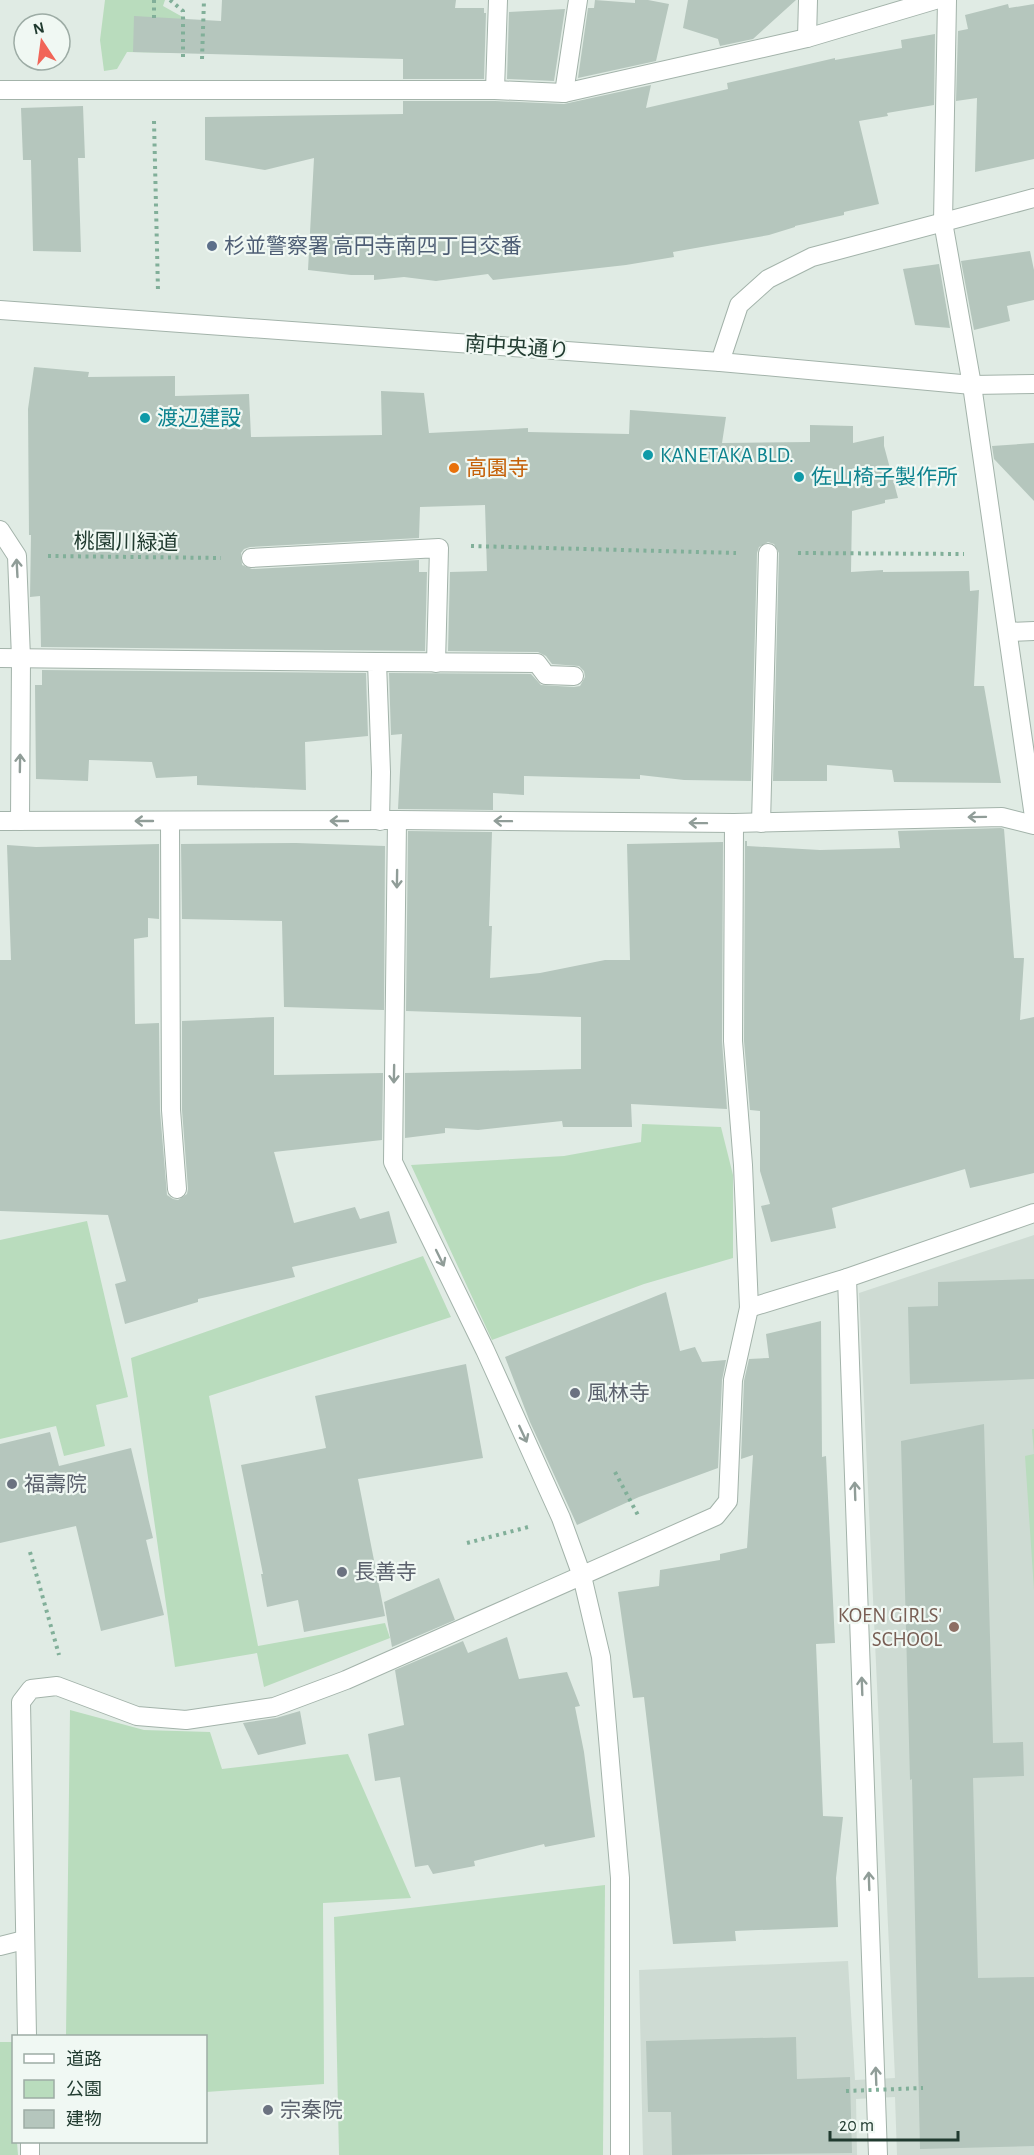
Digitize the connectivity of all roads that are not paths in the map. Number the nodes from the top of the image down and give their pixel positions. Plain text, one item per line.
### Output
1 (498, 0) edge
2 (578, 0) edge
3 (808, 0) edge
4 (935, 0) edge
5 (946, 0) edge
6 (807, 38) junction
7 (0, 90) edge
8 (495, 90) junction
9 (564, 93) junction
10 (1034, 198) edge
11 (943, 222) junction
12 (0, 310) edge
13 (720, 362) junction
14 (1034, 384) edge
15 (972, 385) junction
16 (0, 530) edge
17 (768, 553) dead end
18 (251, 558) road end
19 (1034, 631) edge
20 (1008, 632) junction
21 (0, 658) edge
22 (21, 658) junction
23 (377, 662) junction
24 (436, 663) junction
25 (574, 676) dead end
26 (1034, 816) edge
27 (389, 820) junction
28 (20, 821) junction
29 (170, 821) junction
30 (0, 822) edge
31 (734, 823) junction
32 (761, 823) junction
33 (1034, 825) edge
34 (177, 1189) dead end
35 (1034, 1213) edge
36 (847, 1278) junction
37 (749, 1308) junction
38 (582, 1576) junction
39 (24, 1940) junction
40 (0, 1946) edge
41 (27, 2035) edge
42 (620, 2155) edge
43 (878, 2155) edge

1 - 8 street
2 - 9 street
3 - 6 street
4 - 6 street
5 - 11 street
6 - 9 street
7 - 8 street
8 - 9 street
10 - 11 street
11 - 13 street
11 - 15 street
12 - 13 street, 南中央通り
13 - 15 street, 南中央通り
14 - 15 street, 南中央通り
15 - 20 street
22 -> 16 street
17 - 32 street
18 - 24 street
19 - 20 street
20 - 26 street
21 - 22 street
22 - 23 street
28 -> 22 street
23 - 24 street
23 - 27 street
24 - 25 street
27 -> 29 street
31 -> 27 street
27 -> 38 street
29 -> 28 street
28 - 30 street
29 - 34 street
31 - 32 street
31 - 37 street
33 -> 32 street
35 - 36 street
36 - 37 street
43 -> 36 street
37 - 38 street
38 - 39 street
38 - 42 street
39 - 40 street
39 - 41 street

